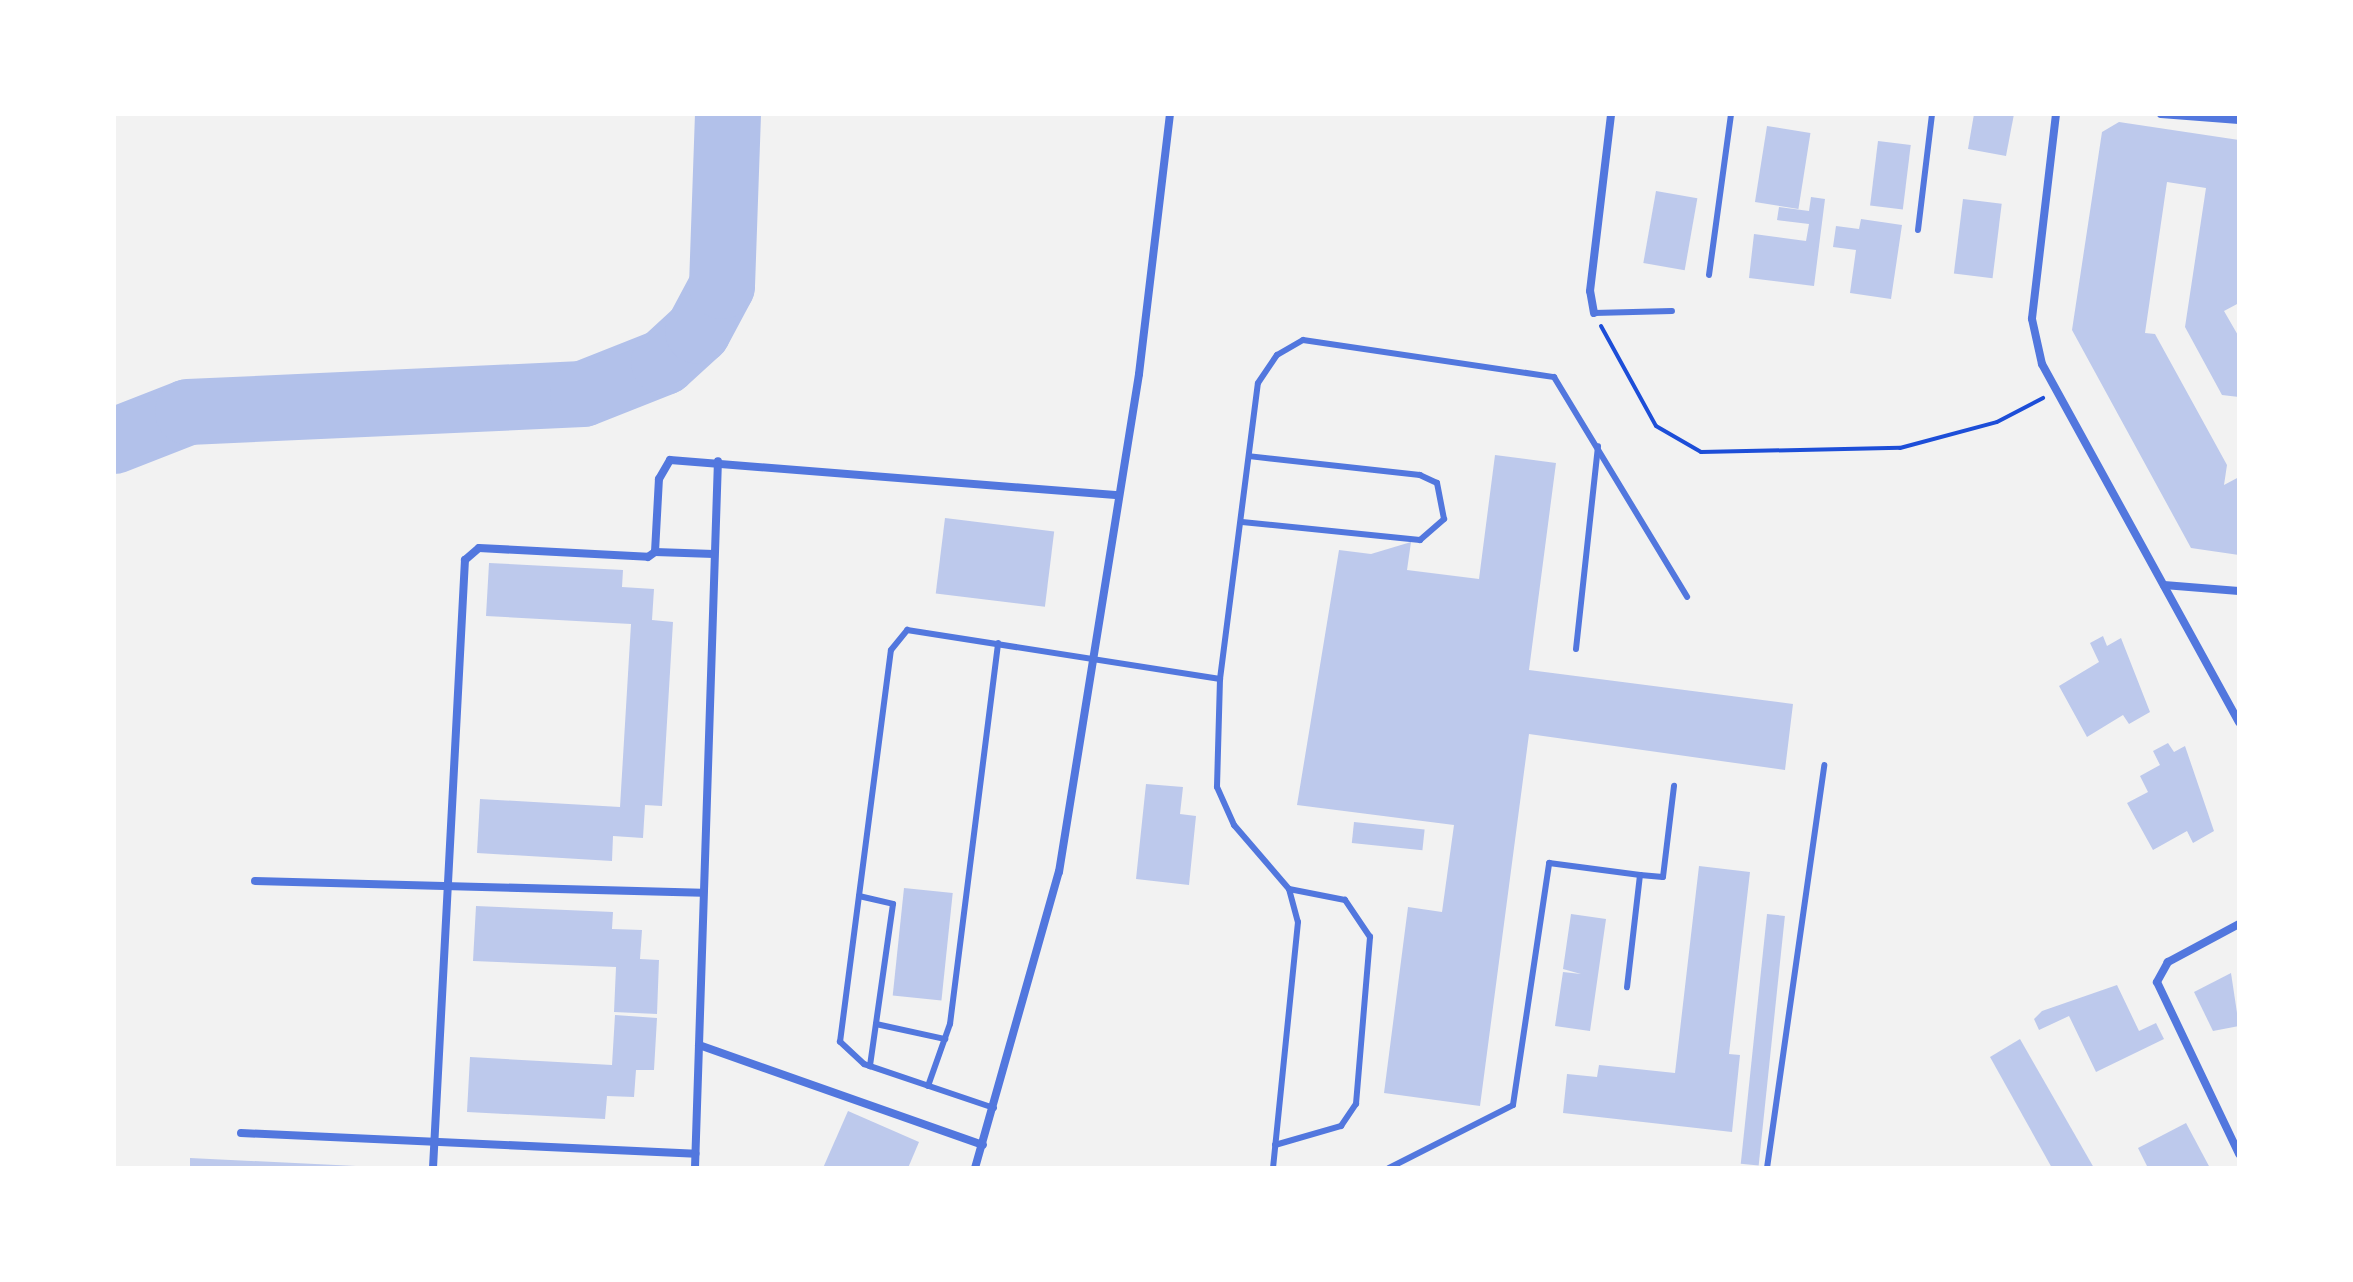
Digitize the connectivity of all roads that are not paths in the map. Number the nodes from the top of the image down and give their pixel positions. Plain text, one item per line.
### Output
1 (1170, 114) edge
2 (1611, 114) edge
3 (1731, 114) edge
4 (1932, 114) edge
5 (2056, 114) edge
6 (2161, 114) edge
7 (2239, 120) edge
8 (1918, 230) dead end
9 (1709, 275) dead end
10 (1672, 311) dead end
11 (1594, 313) joint
12 (1598, 446) junction
13 (1249, 456) junction
14 (718, 461) junction
15 (1119, 495) junction
16 (1242, 522) junction
17 (655, 552) junction
18 (714, 554) junction
19 (2164, 585) junction
20 (2239, 591) edge
21 (1687, 597) dead end
22 (998, 643) junction
23 (1576, 649) dead end
24 (1097, 659) junction
25 (1220, 679) junction
26 (2239, 723) edge
27 (1824, 765) dead end
28 (1674, 786) dead end
29 (1640, 875) junction
30 (255, 881) dead end
31 (449, 883) junction
32 (1289, 889) junction
33 (702, 893) junction
34 (859, 896) junction
35 (2239, 924) edge
36 (1627, 987) dead end
37 (876, 1024) junction
38 (945, 1039) junction
39 (699, 1045) junction
40 (870, 1066) junction
41 (928, 1086) junction
42 (994, 1108) junction
43 (241, 1133) dead end
44 (433, 1143) junction
45 (983, 1145) junction
46 (1275, 1145) junction
47 (696, 1154) junction
48 (2239, 1154) edge
49 (433, 1168) edge
50 (695, 1168) edge
51 (975, 1168) edge
52 (1273, 1168) edge
53 (1389, 1168) edge
54 (1767, 1168) edge

1 - 15 street
2 - 11 street
3 - 9 lane
4 - 8 lane
5 - 19 street
6 - 7 street
10 - 11 lane
12 - 13 lane
12 - 21 lane
12 - 23 lane
13 - 16 lane
13 - 16 lane
14 - 15 street
14 - 17 street
14 - 18 street
15 - 24 street
16 - 25 lane
17 - 18 street
17 - 31 street
18 - 33 street
19 - 20 street
19 - 26 street
22 - 24 lane
22 - 34 lane
22 - 38 lane
24 - 25 lane
24 - 42 street
25 - 32 lane
27 - 54 lane
28 - 29 lane
29 - 36 lane
29 - 53 lane
30 - 31 street
31 - 33 street
31 - 44 street
32 - 46 lane
32 - 46 lane
33 - 39 street
34 - 37 lane
34 - 40 lane
35 - 48 street
37 - 38 lane
37 - 40 lane
38 - 41 lane
39 - 45 street
39 - 47 street
40 - 41 lane
41 - 42 lane
42 - 45 street
43 - 44 street
44 - 47 street
44 - 49 street
45 - 51 street
46 - 52 lane
47 - 50 street

